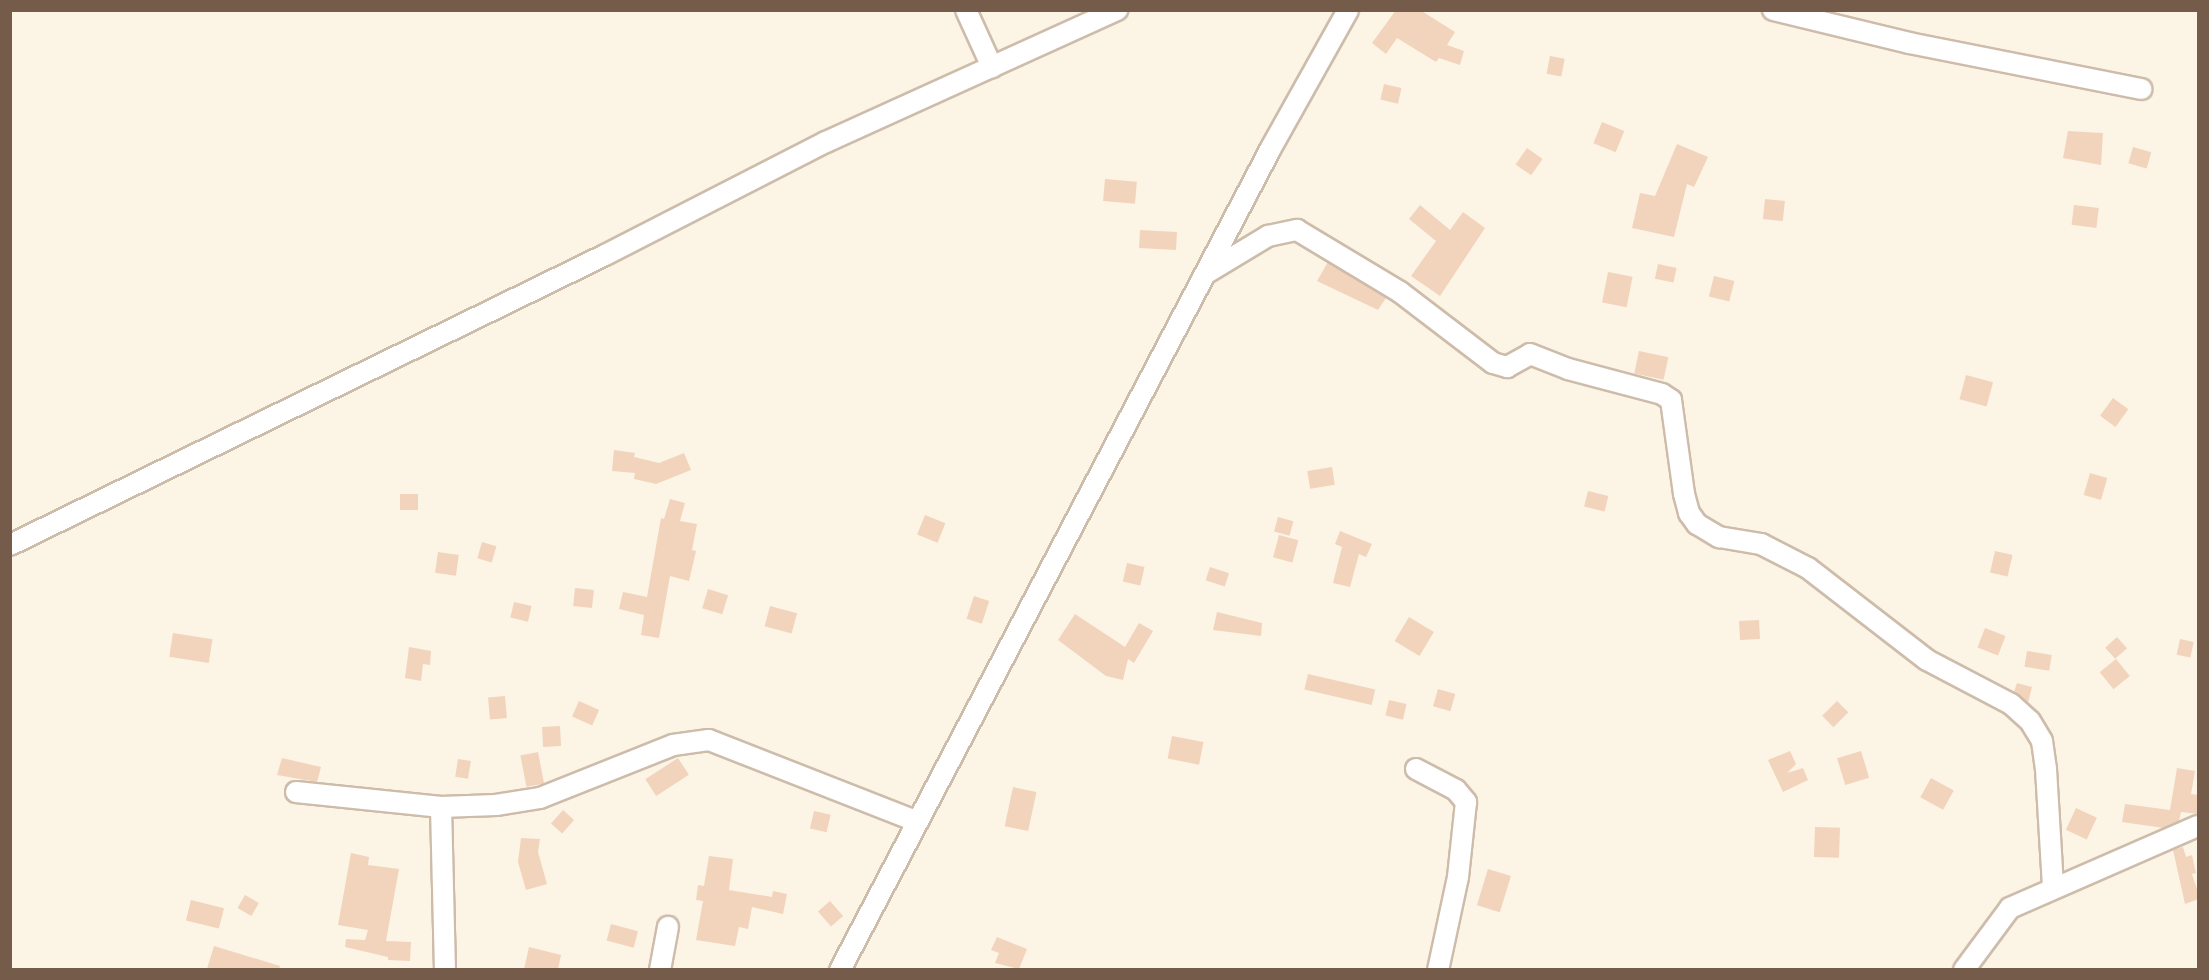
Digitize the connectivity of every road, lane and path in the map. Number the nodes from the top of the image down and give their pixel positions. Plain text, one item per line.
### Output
1 (966, 10) edge
2 (1117, 10) edge
3 (1348, 10) edge
4 (1773, 10) edge
5 (992, 67) junction
6 (2141, 88) dead end
7 (1205, 274) junction
8 (10, 545) edge
9 (1416, 769) dead end
10 (296, 792) dead end
11 (441, 807) junction
12 (916, 821) junction
13 (2199, 826) edge
14 (2053, 888) junction
15 (668, 927) dead end
16 (445, 969) edge
17 (660, 969) edge
18 (840, 969) edge
19 (1438, 969) edge
20 (1964, 969) edge

1 - 5 street
2 - 5 street
3 - 7 street
4 - 6 street
5 - 8 street
7 - 12 street
7 - 14 street
9 - 19 street
10 - 11 street
11 - 12 street
11 - 16 street
12 - 18 street
13 - 14 street
14 - 20 street
15 - 17 street

